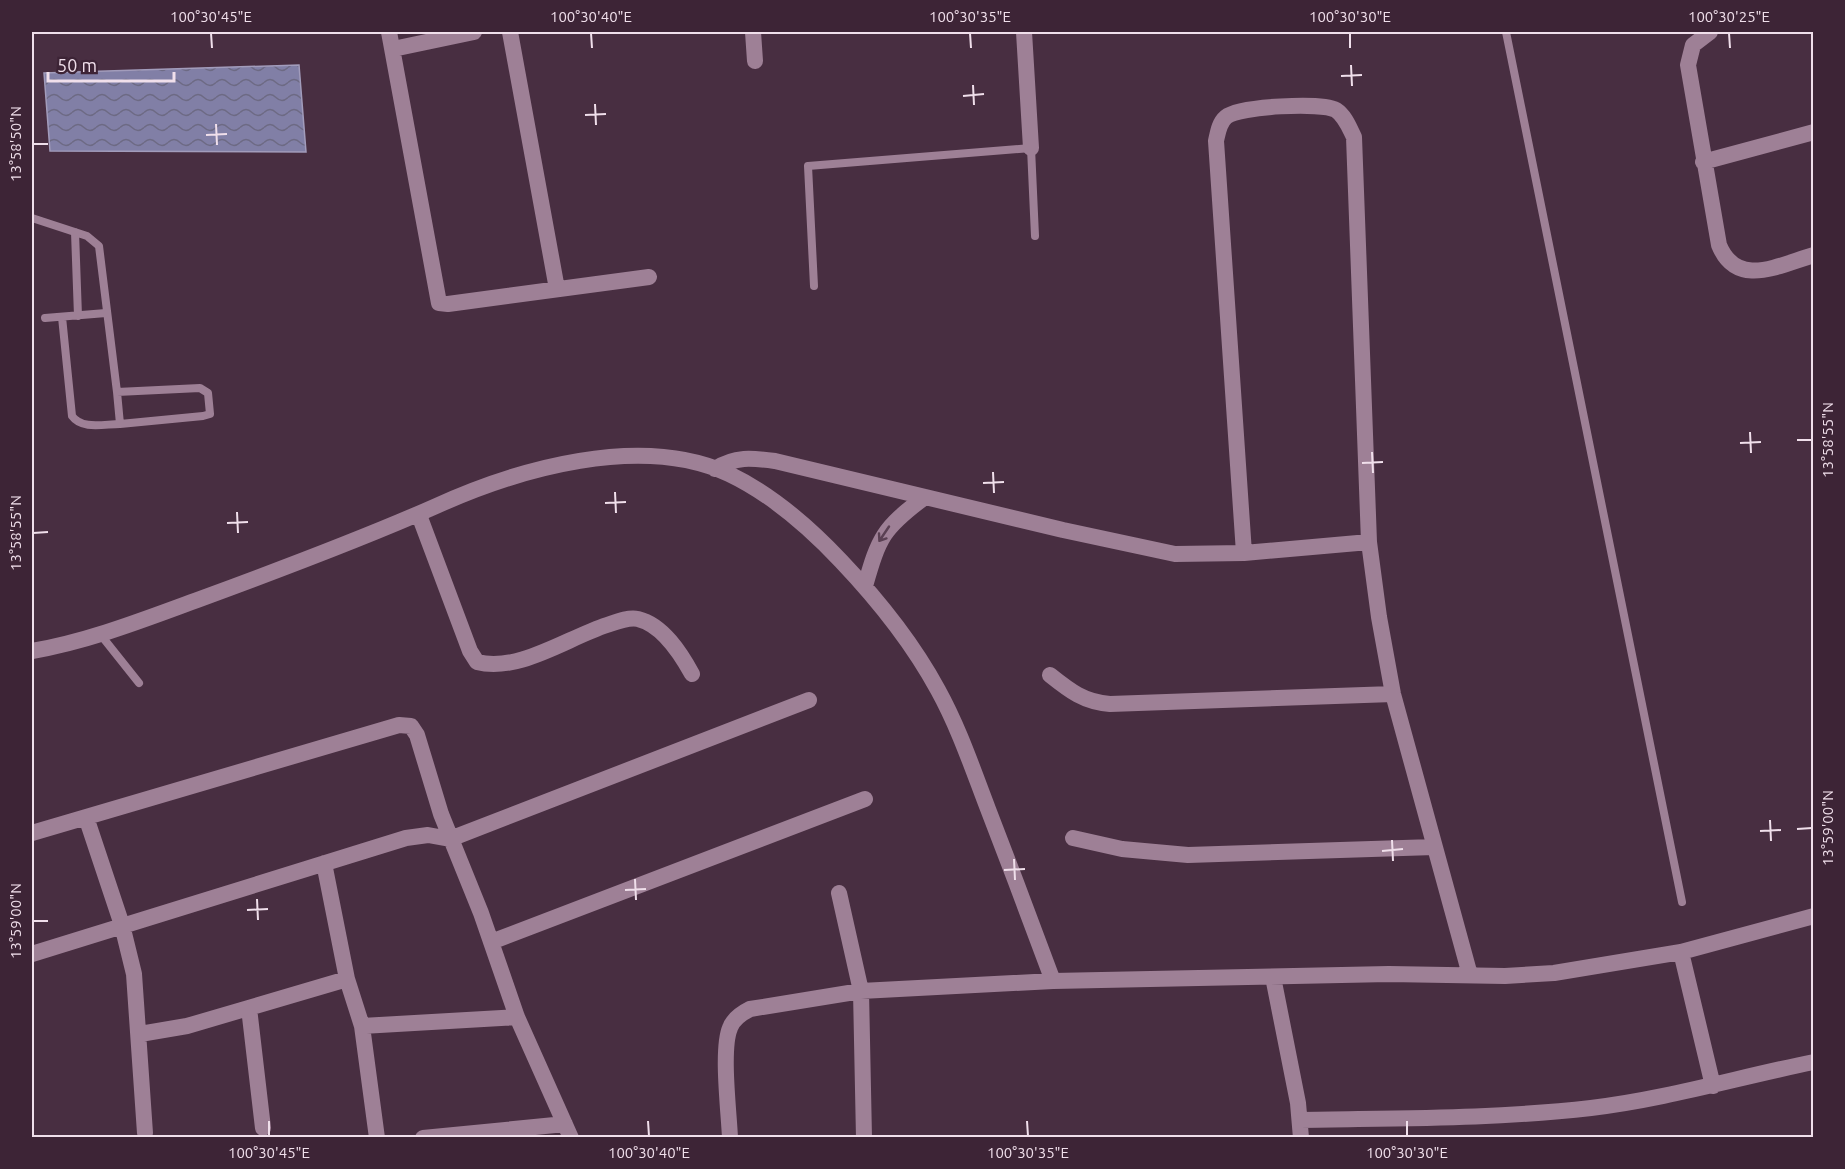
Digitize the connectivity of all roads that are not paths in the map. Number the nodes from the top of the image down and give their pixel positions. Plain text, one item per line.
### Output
1 (389, 32) edge
2 (474, 32) edge
3 (510, 32) edge
4 (753, 32) edge
5 (1024, 32) edge
6 (1506, 32) edge
7 (1710, 32) edge
8 (393, 49) junction
9 (755, 61) dead end
10 (1814, 132) edge
11 (1032, 148) junction
12 (1703, 162) junction
13 (32, 218) edge
14 (75, 232) junction
15 (1035, 236) dead end
16 (1814, 255) edge
17 (649, 277) dead end
18 (814, 286) dead end
19 (557, 289) junction
20 (106, 314) junction
21 (78, 316) junction
22 (62, 317) junction
23 (45, 318) dead end
24 (117, 392) junction
25 (120, 424) junction
26 (715, 469) junction
27 (925, 497) junction
28 (419, 515) junction
29 (1369, 542) junction
30 (1244, 553) junction
31 (865, 586) junction
32 (99, 634) junction
33 (32, 651) edge
34 (692, 674) dead end
35 (1050, 675) dead end
36 (139, 683) dead end
37 (1393, 694) junction
38 (809, 700) dead end
39 (865, 799) dead end
40 (86, 817) junction
41 (32, 833) edge
42 (1073, 838) dead end
43 (450, 839) junction
44 (1434, 848) junction
45 (324, 863) junction
46 (839, 893) dead end
47 (1682, 902) dead end
48 (1814, 916) edge
49 (122, 925) junction
50 (491, 942) junction
51 (1681, 952) junction
52 (32, 954) edge
53 (1470, 975) junction
54 (1273, 977) junction
55 (347, 979) junction
56 (1053, 981) junction
57 (861, 991) junction
58 (249, 1008) junction
59 (517, 1017) junction
60 (362, 1026) junction
61 (140, 1034) junction
62 (1814, 1062) edge
63 (1713, 1086) junction
64 (1300, 1120) junction
65 (263, 1128) dead end
66 (568, 1131) edge
67 (145, 1133) dead end
68 (377, 1137) edge
69 (423, 1137) edge
70 (730, 1137) edge
71 (864, 1137) edge
72 (1301, 1137) edge

1 - 8 street
2 - 8 street
3 - 19 street
4 - 9 street
5 - 11 street
6 - 47 lane
7 - 12 street
8 - 19 street
10 - 12 street
11 - 15 lane
11 - 18 lane
12 - 16 street
13 - 14 lane
14 - 20 lane
14 - 21 lane
17 - 19 street
20 - 21 lane
20 - 24 lane
21 - 22 lane
22 - 23 lane
22 - 25 lane
24 - 25 lane
24 - 25 lane
26 - 27 street
26 - 28 street
26 - 31 street
27 - 30 street
27 -> 31 street
28 - 32 street
28 - 34 street
29 - 30 street
29 - 30 street
29 - 37 street
31 - 56 street
32 - 33 street
32 - 36 lane
35 - 37 street
37 - 44 street
38 - 43 street
39 - 50 street
40 - 41 street
40 - 43 street
40 - 49 street
42 - 44 street
43 - 45 street
43 - 50 street
44 - 53 street
45 - 49 street
45 - 55 street
46 - 57 street
48 - 51 street
49 - 52 street
49 - 61 street
50 - 59 street
51 - 53 street
51 - 63 street
53 - 54 street
54 - 56 street
54 - 64 street
55 - 58 street
55 - 60 street
56 - 57 street
57 - 70 street
57 - 71 street
58 - 61 street
58 - 65 street
59 - 60 street
59 - 66 street
60 - 68 street
61 - 67 street
62 - 63 street
63 - 64 street
64 - 72 street
66 - 69 street

